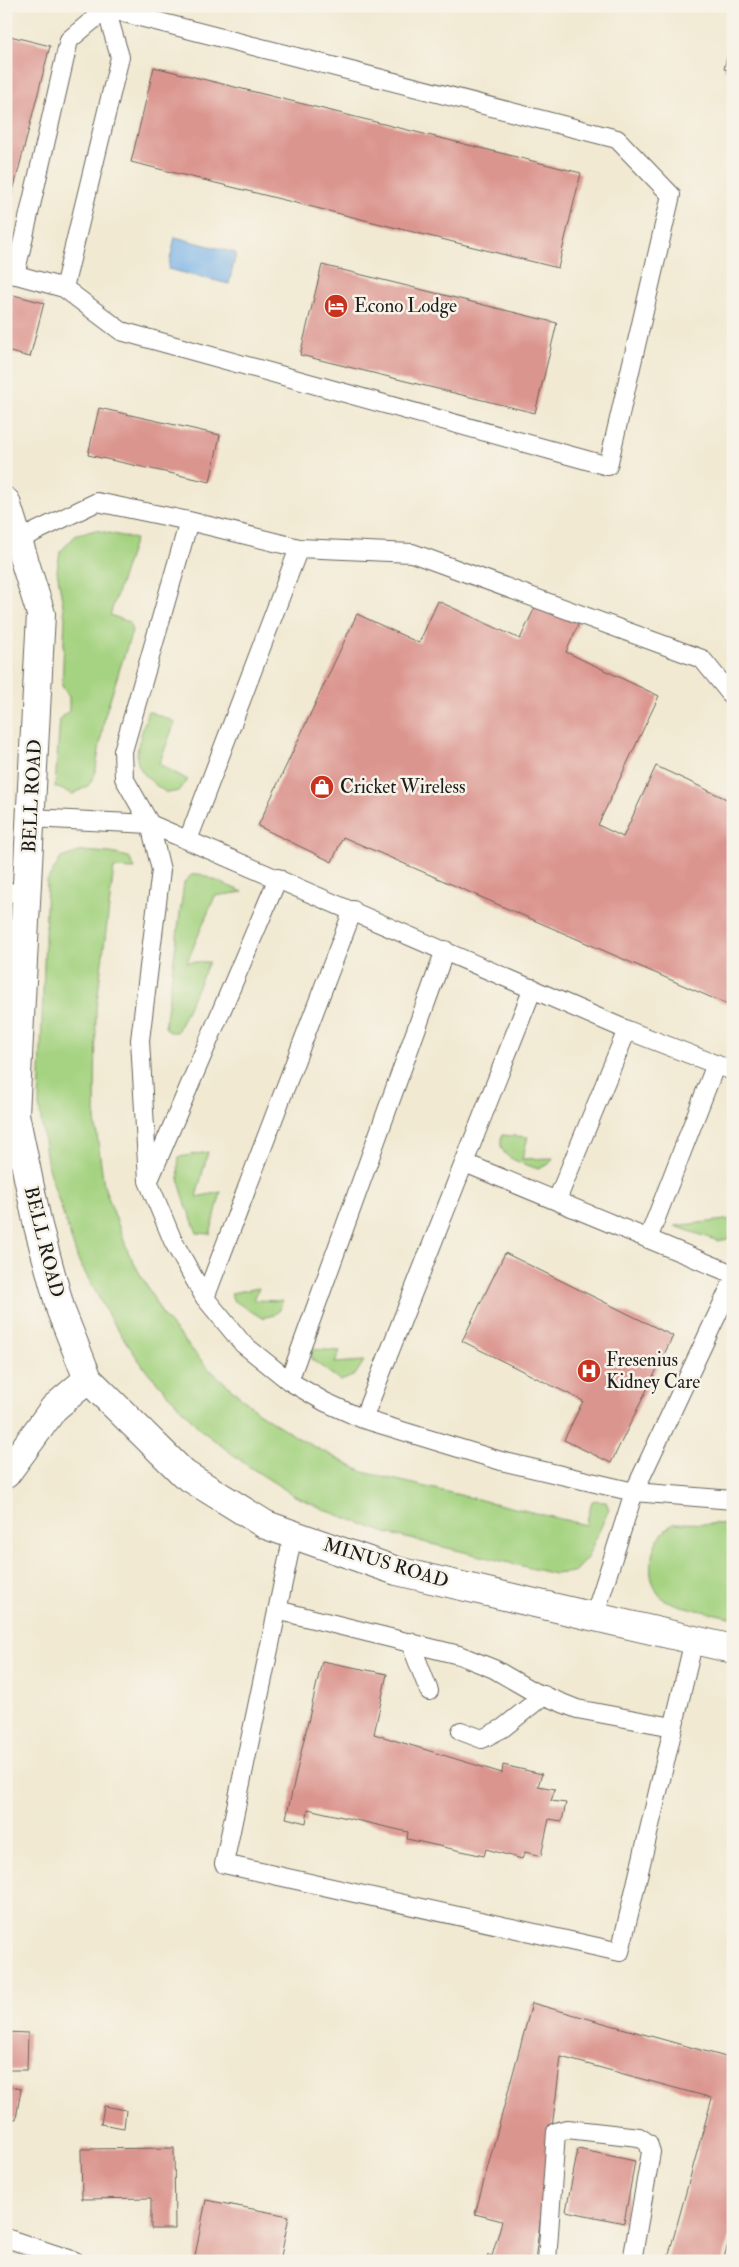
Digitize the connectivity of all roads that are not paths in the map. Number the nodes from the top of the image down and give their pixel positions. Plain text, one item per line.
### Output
1 (101, 8) edge
2 (10, 274) edge
3 (64, 288) junction
4 (6, 502) edge
5 (189, 521) junction
6 (12, 542) edge
7 (299, 548) junction
8 (733, 697) edge
9 (30, 818) junction
10 (150, 824) junction
11 (188, 840) junction
12 (278, 878) junction
13 (16, 893) edge
14 (354, 910) junction
15 (445, 950) junction
16 (534, 988) junction
17 (627, 1030) junction
18 (12, 1053) edge
19 (716, 1064) junction
20 (733, 1070) edge
21 (465, 1163) junction
22 (148, 1181) junction
23 (557, 1200) junction
24 (648, 1239) junction
25 (733, 1274) edge
26 (733, 1281) edge
27 (205, 1298) junction
28 (88, 1379) junction
29 (288, 1381) junction
30 (363, 1419) junction
31 (6, 1474) edge
32 (634, 1492) junction
33 (733, 1500) edge
34 (293, 1534) junction
35 (277, 1610) junction
36 (594, 1617) junction
37 (694, 1640) junction
38 (410, 1642) junction
39 (733, 1649) edge
40 (429, 1691) dead end
41 (544, 1695) junction
42 (673, 1727) junction
43 (461, 1731) dead end
44 (6, 2238) edge
45 (75, 2261) edge
46 (547, 2261) edge
47 (632, 2261) edge

1 - 2 lane
1 - 3 lane
1 - 3 lane
2 - 3 lane
4 - 6 street, BELL ROAD
5 - 6 lane
5 - 7 lane
5 - 10 lane
6 - 9 street, BELL ROAD
7 - 8 lane
7 - 11 lane
9 - 10 lane
9 - 13 street, BELL ROAD
10 - 11 lane
10 - 22 lane
11 - 12 lane
12 - 14 lane
12 - 22 lane
13 - 18 street, BELL ROAD
14 - 15 lane
14 - 27 lane
15 - 16 lane
15 - 29 lane
16 - 17 lane
16 - 21 lane
17 - 19 lane
17 - 23 lane
18 - 28 street, BELL ROAD
19 - 20 lane
19 - 24 lane
21 - 23 lane
21 - 30 lane
22 - 27 lane
23 - 24 lane
24 - 25 lane
26 - 32 lane
27 - 29 lane
28 - 31 street
28 - 34 street, MINUS ROAD
29 - 30 lane
30 - 32 lane
32 - 33 lane
32 - 36 lane
34 - 35 lane
34 - 36 street, MINUS ROAD
35 - 38 lane
35 - 42 lane
36 - 37 street, MINUS ROAD
37 - 39 street, MINUS ROAD
37 - 42 lane
38 - 40 lane
38 - 41 lane
41 - 42 lane
41 - 43 lane
44 - 45 lane
46 - 47 lane

